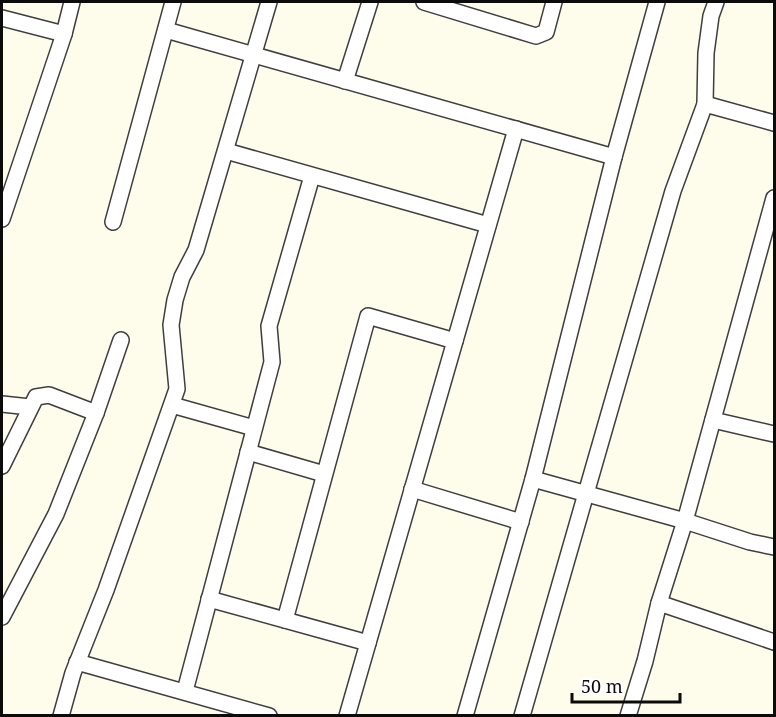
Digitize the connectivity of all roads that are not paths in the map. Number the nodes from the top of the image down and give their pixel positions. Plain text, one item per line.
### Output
1 (72, 2) edge
2 (173, 2) edge
3 (269, 2) edge
4 (370, 2) edge
5 (424, 2) edge
6 (554, 2) edge
7 (657, 2) edge
8 (716, 2) edge
9 (2, 18) edge
10 (166, 30) junction
11 (63, 34) junction
12 (254, 56) junction
13 (345, 81) junction
14 (705, 104) junction
15 (774, 123) edge
16 (516, 129) junction
17 (226, 151) junction
18 (614, 157) junction
19 (312, 176) junction
20 (774, 198) edge
21 (2, 219) edge
22 (113, 222) dead end
23 (488, 225) junction
24 (769, 244) edge
25 (121, 340) dead end
26 (455, 341) junction
27 (2, 404) edge
28 (172, 405) junction
29 (30, 407) junction
30 (96, 413) junction
31 (713, 420) junction
32 (255, 428) junction
33 (774, 434) edge
34 (248, 452) junction
35 (2, 466) edge
36 (324, 474) junction
37 (533, 479) junction
38 (412, 489) junction
39 (586, 494) junction
40 (686, 521) junction
41 (521, 522) junction
42 (774, 547) edge
43 (209, 599) junction
44 (659, 603) junction
45 (2, 617) edge
46 (285, 620) junction
47 (774, 642) edge
48 (368, 643) junction
49 (77, 662) junction
50 (185, 691) junction
51 (61, 716) edge
52 (269, 716) edge
53 (347, 716) edge
54 (465, 716) edge
55 (522, 716) edge
56 (628, 716) edge

1 - 11 street
2 - 10 street
3 - 12 street
4 - 13 street
5 - 6 street
7 - 18 street
8 - 14 street
9 - 11 street
10 - 12 street
10 - 22 street
11 - 21 street
12 - 13 street
12 - 17 street
13 - 16 street
14 - 15 street
14 - 39 street
16 - 18 street
16 - 23 street
17 - 19 street
17 - 28 street
18 - 37 street
19 - 23 street
19 - 32 street
20 - 24 street
23 - 26 street
24 - 31 street
25 - 30 street
26 - 36 street
26 - 38 street
27 - 29 street
28 - 32 street
28 - 49 street
29 - 30 street
29 - 35 street
30 - 45 street
31 - 33 street
31 - 40 street
32 - 34 street
34 - 36 street
34 - 43 street
36 - 46 street
37 - 39 street
37 - 41 street
38 - 41 street
38 - 48 street
39 - 40 street
39 - 55 street
40 - 42 street
40 - 44 street
41 - 54 street
43 - 46 street
43 - 50 street
44 - 47 street
44 - 56 street
46 - 48 street
48 - 53 street
49 - 50 street
49 - 51 street
50 - 52 street

